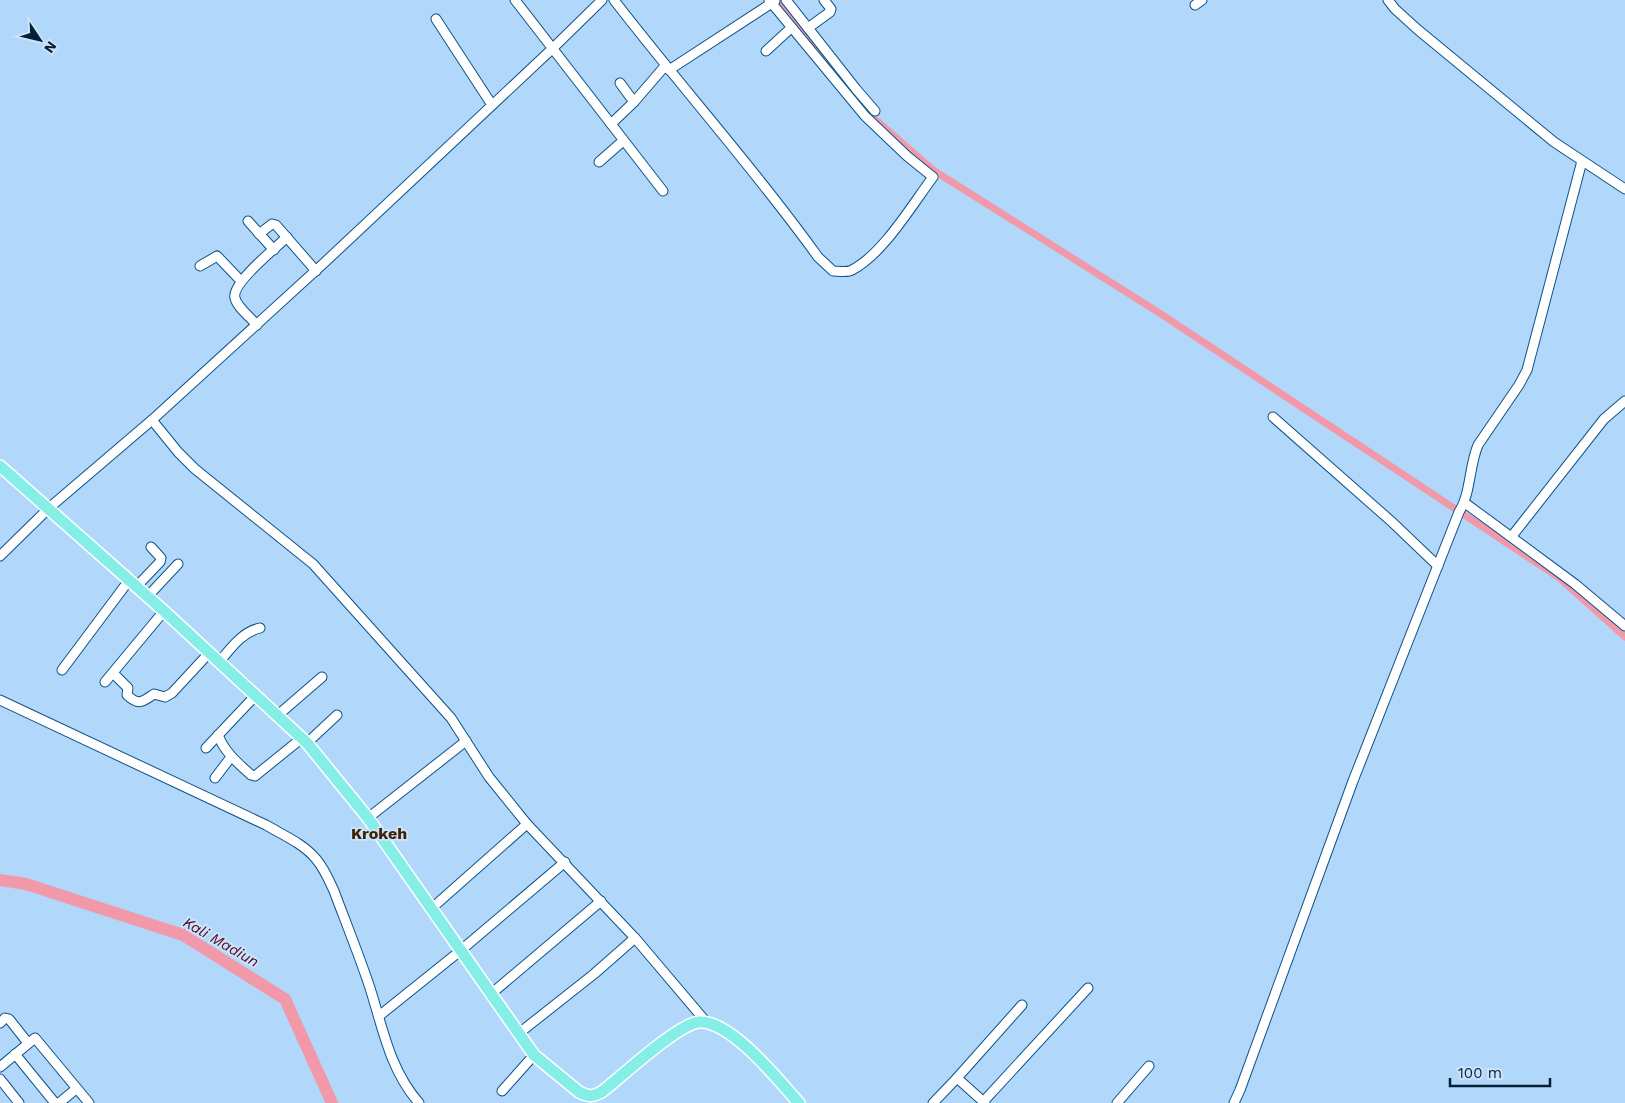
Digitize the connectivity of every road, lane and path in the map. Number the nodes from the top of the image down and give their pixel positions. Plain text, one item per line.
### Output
1 (515, 0) edge
2 (602, 0) edge
3 (614, 0) edge
4 (824, 0) edge
5 (1388, 0) edge
6 (772, 1) edge
7 (789, 1) edge
8 (436, 20) dead end
9 (791, 28) junction
10 (808, 28) junction
11 (552, 49) junction
12 (766, 51) dead end
13 (667, 68) junction
14 (620, 83) dead end
15 (634, 102) junction
16 (492, 105) junction
17 (875, 111) dead end
18 (611, 124) junction
19 (623, 141) junction
20 (1582, 161) junction
21 (599, 162) dead end
22 (1625, 189) edge
23 (662, 190) dead end
24 (248, 221) dead end
25 (259, 234) junction
26 (287, 237) junction
27 (274, 250) junction
28 (200, 266) dead end
29 (316, 270) junction
30 (241, 281) junction
31 (257, 325) junction
32 (1625, 401) edge
33 (1273, 417) dead end
34 (152, 420) junction
35 (0, 466) edge
36 (1462, 507) junction
37 (49, 508) junction
38 (1512, 536) junction
39 (152, 547) dead end
40 (0, 556) edge
41 (178, 564) dead end
42 (1438, 566) junction
43 (134, 583) junction
44 (148, 596) junction
45 (164, 610) junction
46 (1625, 626) edge
47 (260, 628) dead end
48 (210, 652) junction
49 (220, 661) junction
50 (62, 670) dead end
51 (112, 673) junction
52 (322, 677) dead end
53 (105, 682) dead end
54 (256, 695) junction
55 (0, 700) edge
56 (337, 715) dead end
57 (278, 716) junction
58 (218, 735) junction
59 (466, 740) junction
60 (305, 741) junction
61 (206, 748) dead end
62 (231, 757) junction
63 (215, 778) dead end
64 (368, 818) junction
65 (527, 824) junction
66 (565, 862) junction
67 (601, 901) junction
68 (432, 908) junction
69 (635, 938) junction
70 (460, 951) junction
71 (1088, 988) dead end
72 (491, 994) junction
73 (1022, 1006) dead end
74 (379, 1016) junction
75 (0, 1023) edge
76 (707, 1023) junction
77 (518, 1034) junction
78 (28, 1043) junction
79 (15, 1054) junction
80 (534, 1054) junction
81 (0, 1066) edge
82 (1149, 1066) dead end
83 (957, 1078) junction
84 (0, 1079) edge
85 (76, 1088) junction
86 (502, 1091) dead end
87 (590, 1100) edge
88 (984, 1102) edge
89 (19, 1103) edge
90 (54, 1103) edge
91 (59, 1103) edge
92 (89, 1103) edge
93 (419, 1103) edge
94 (799, 1103) edge
95 (933, 1103) edge
96 (1117, 1103) edge
97 (1234, 1103) edge

1 - 11 street
2 - 11 street
3 - 13 street
4 - 10 street
5 - 20 street
6 - 9 street
6 - 13 street
7 - 10 street
8 - 16 street
9 - 12 street
9 - 13 street
10 - 17 street
11 - 16 street
11 - 18 street
13 - 15 street
14 - 15 street
15 - 18 street
16 - 29 street
18 - 19 street
19 - 21 street
19 - 23 street
20 - 22 street
20 - 36 street
24 - 25 street
25 - 26 street
25 - 27 street
26 - 27 street
26 - 29 street
27 - 30 street
28 - 30 street
29 - 31 street
30 - 31 street
31 - 34 street
32 - 38 street
33 - 42 street
34 - 37 street
34 - 59 street
35 - 37 main road
36 - 38 street
36 - 42 street
37 - 40 street
37 - 43 main road
38 - 46 street
39 - 43 street
41 - 44 street
42 - 97 street
43 - 44 main road
43 - 50 street
44 - 45 main road
45 - 48 main road
45 - 51 street
47 - 49 street
48 - 49 main road
48 - 51 street
49 - 54 main road
51 - 53 street
52 - 57 street
54 - 57 main road
54 - 58 street
55 - 74 street
56 - 60 street
57 - 60 main road
58 - 61 street
58 - 62 street
59 - 64 street
59 - 65 street
60 - 62 street
60 - 64 main road
62 - 63 street
64 - 68 main road
65 - 66 street
65 - 68 street
66 - 67 street
66 - 70 street
67 - 69 street
67 - 72 street
68 - 70 main road
69 - 76 street
69 - 77 street
70 - 72 main road
70 - 74 street
71 - 88 street
72 - 77 main road
73 - 83 street
74 - 93 street
75 - 78 street
76 - 87 main road
76 - 94 main road
77 - 80 main road
78 - 79 street
78 - 85 street
79 - 81 street
79 - 90 street
80 - 86 street
80 - 87 main road
82 - 96 street
83 - 88 street
83 - 95 street
84 - 89 street
85 - 91 street
85 - 92 street

